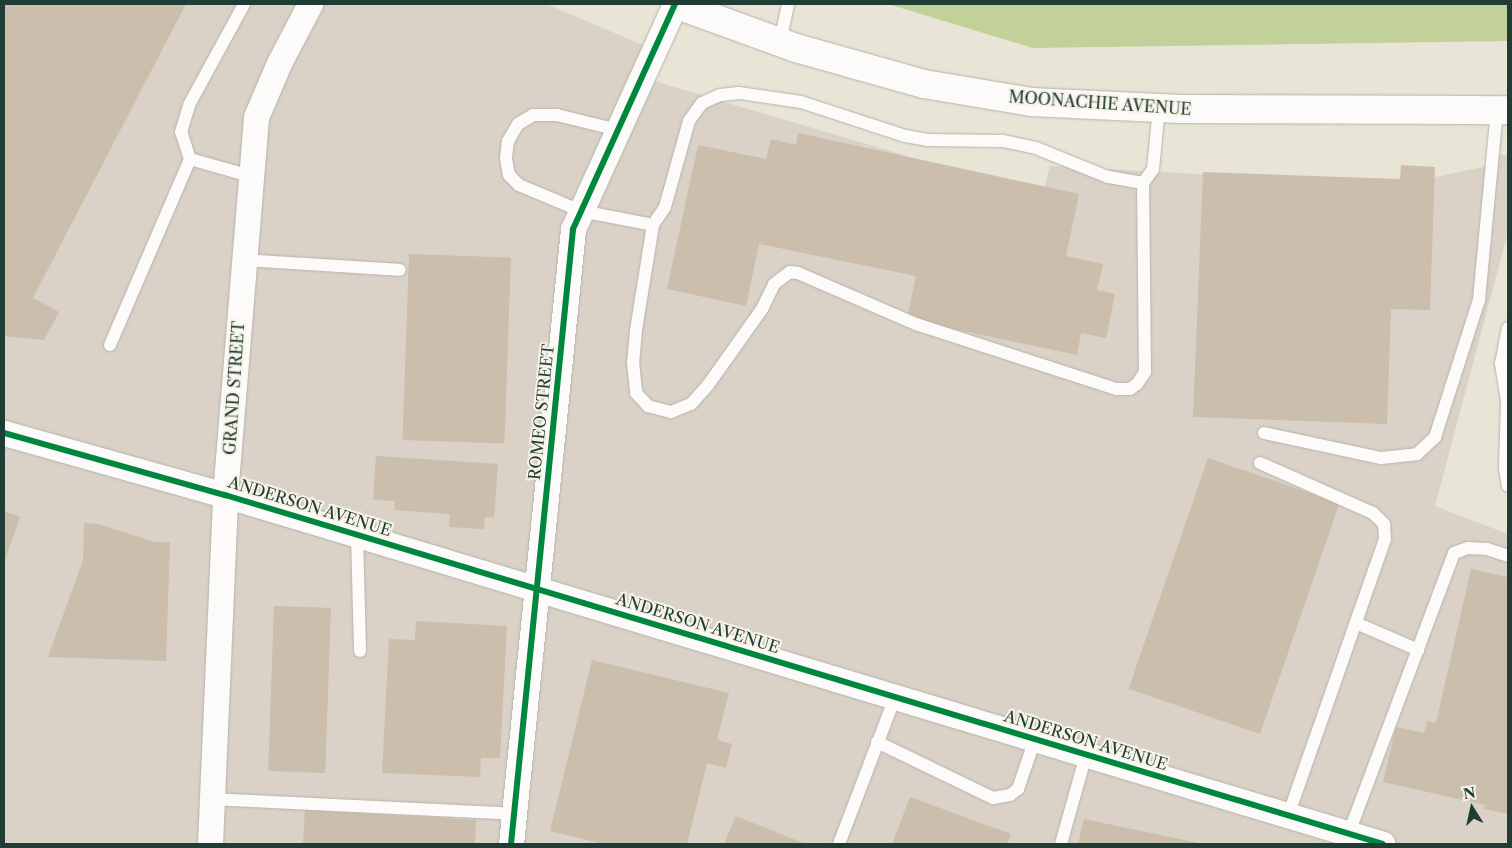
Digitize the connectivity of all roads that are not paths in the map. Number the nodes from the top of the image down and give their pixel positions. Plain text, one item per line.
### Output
1 (244, 4) edge
2 (310, 4) edge
3 (675, 4) edge
4 (788, 4) edge
5 (780, 42) junction
6 (1159, 108) junction
7 (1502, 110) edge
8 (618, 130) junction
9 (190, 159) junction
10 (250, 176) junction
11 (1143, 183) junction
12 (582, 211) junction
13 (653, 224) junction
14 (243, 260) junction
15 (400, 270) dead end
16 (1508, 328) edge
17 (110, 345) dead end
18 (1507, 402) edge
19 (4, 433) edge
20 (1264, 434) dead end
21 (1260, 463) dead end
22 (1508, 486) edge
23 (225, 495) junction
24 (357, 535) junction
25 (1508, 556) edge
26 (537, 589) junction
27 (1356, 623) junction
28 (1418, 650) junction
29 (360, 651) dead end
30 (895, 697) junction
31 (1036, 739) junction
32 (877, 742) junction
33 (1086, 755) junction
34 (211, 799) junction
35 (514, 814) junction
36 (1288, 816) junction
37 (1347, 839) edge
38 (210, 844) edge
39 (510, 844) edge
40 (839, 844) edge
41 (1062, 844) edge
42 (1383, 844) edge

1 - 9 lane
2 - 10 street, GRAND STREET
3 - 5 main road, MOONACHIE AVENUE
3 - 8 street, ROMEO STREET
4 - 5 lane
5 - 6 main road, MOONACHIE AVENUE
6 - 7 main road, MOONACHIE AVENUE
6 - 11 lane
7 - 20 lane
8 - 12 street, ROMEO STREET
8 - 12 lane
9 - 10 lane
9 - 17 lane
10 - 14 street, GRAND STREET
11 - 13 lane
11 - 13 lane
12 - 13 lane
12 - 26 street, ROMEO STREET
14 - 15 lane
14 - 23 street, GRAND STREET
16 - 18 lane
18 - 22 lane
19 - 23 street, ANDERSON AVENUE
21 - 27 lane
23 - 24 street, ANDERSON AVENUE
23 - 34 street, GRAND STREET
24 - 26 street, ANDERSON AVENUE
24 - 29 lane
25 - 28 lane
26 - 30 street, ANDERSON AVENUE
26 - 35 street, ROMEO STREET
27 - 28 lane
27 - 36 lane
28 - 37 lane
30 - 31 street, ANDERSON AVENUE
30 - 32 lane
31 - 32 lane
31 - 33 street, ANDERSON AVENUE
32 - 40 lane
33 - 36 street, ANDERSON AVENUE
33 - 41 lane
34 - 35 lane
34 - 38 street, GRAND STREET
35 - 39 street, ROMEO STREET
36 - 37 street, ANDERSON AVENUE
37 - 42 street, ANDERSON AVENUE

